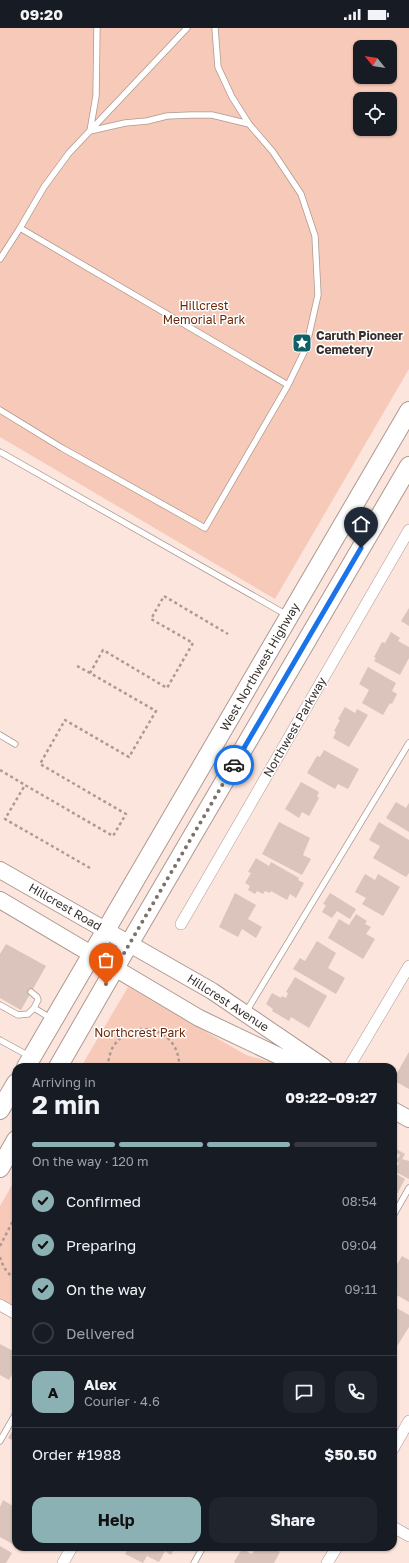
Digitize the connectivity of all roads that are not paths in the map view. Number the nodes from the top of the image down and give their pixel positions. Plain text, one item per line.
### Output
1 (97, 28) edge
2 (187, 28) edge
3 (215, 28) edge
4 (250, 124) junction
5 (90, 131) junction
6 (20, 228) junction
7 (0, 259) edge
8 (288, 385) junction
9 (0, 410) edge
10 (409, 411) edge
11 (0, 452) edge
12 (409, 466) edge
13 (409, 530) edge
14 (290, 616) junction
15 (0, 735) edge
16 (409, 743) edge
17 (15, 744) dead end
18 (0, 870) edge
19 (0, 900) edge
20 (181, 924) dead end
21 (106, 931) junction
22 (129, 944) junction
23 (92, 955) junction
24 (409, 966) edge
25 (115, 968) junction
26 (31, 992) dead end
27 (0, 1005) edge
28 (34, 1008) junction
29 (245, 1014) junction
30 (54, 1020) junction
31 (0, 1040) edge
32 (29, 1062) edge
33 (60, 1063) edge
34 (294, 1063) edge
35 (318, 1063) edge
36 (351, 1063) edge
37 (12, 1090) edge
38 (0, 1109) edge
39 (397, 1112) edge
40 (409, 1118) edge
41 (12, 1147) edge
42 (0, 1168) edge
43 (409, 1188) edge
44 (397, 1209) edge
45 (0, 1305) edge
46 (12, 1312) edge
47 (12, 1420) edge
48 (409, 1421) edge
49 (0, 1441) edge
50 (397, 1442) edge
51 (397, 1529) edge
52 (409, 1536) edge
53 (70, 1551) edge
54 (202, 1551) edge
55 (334, 1551) edge
56 (63, 1563) edge
57 (194, 1563) edge
58 (327, 1563) edge

1 - 5 lane
2 - 5 lane
3 - 4 lane
4 - 5 lane
4 - 8 lane
5 - 6 lane
6 - 7 lane
6 - 8 lane
8 - 9 lane
10 - 14 main road, West Northwest Highway
11 - 14 lane
12 - 22 main road
13 - 20 street, Northwest Parkway
14 - 21 main road, West Northwest Highway
15 - 17 lane
16 - 29 lane
18 - 21 street, Hillcrest Road
19 - 23 street
21 - 22 street, Hillcrest Road
21 - 23 main road, West Northwest Highway
22 - 25 main road
22 - 29 street, Hillcrest Avenue
23 - 25 street
23 - 30 main road, West Northwest Highway
24 - 36 street
25 - 33 main road
25 - 34 street, Hillcrest Avenue
26 - 28 lane
27 - 28 lane
28 - 30 lane
29 - 35 street, Hillcrest Avenue
30 - 32 main road, West Northwest Highway
31 - 32 lane
37 - 38 main road
39 - 40 street
41 - 42 main road
43 - 44 lane
45 - 46 street
47 - 49 lane
48 - 50 street
51 - 52 street
53 - 56 street
54 - 57 lane
55 - 58 street

